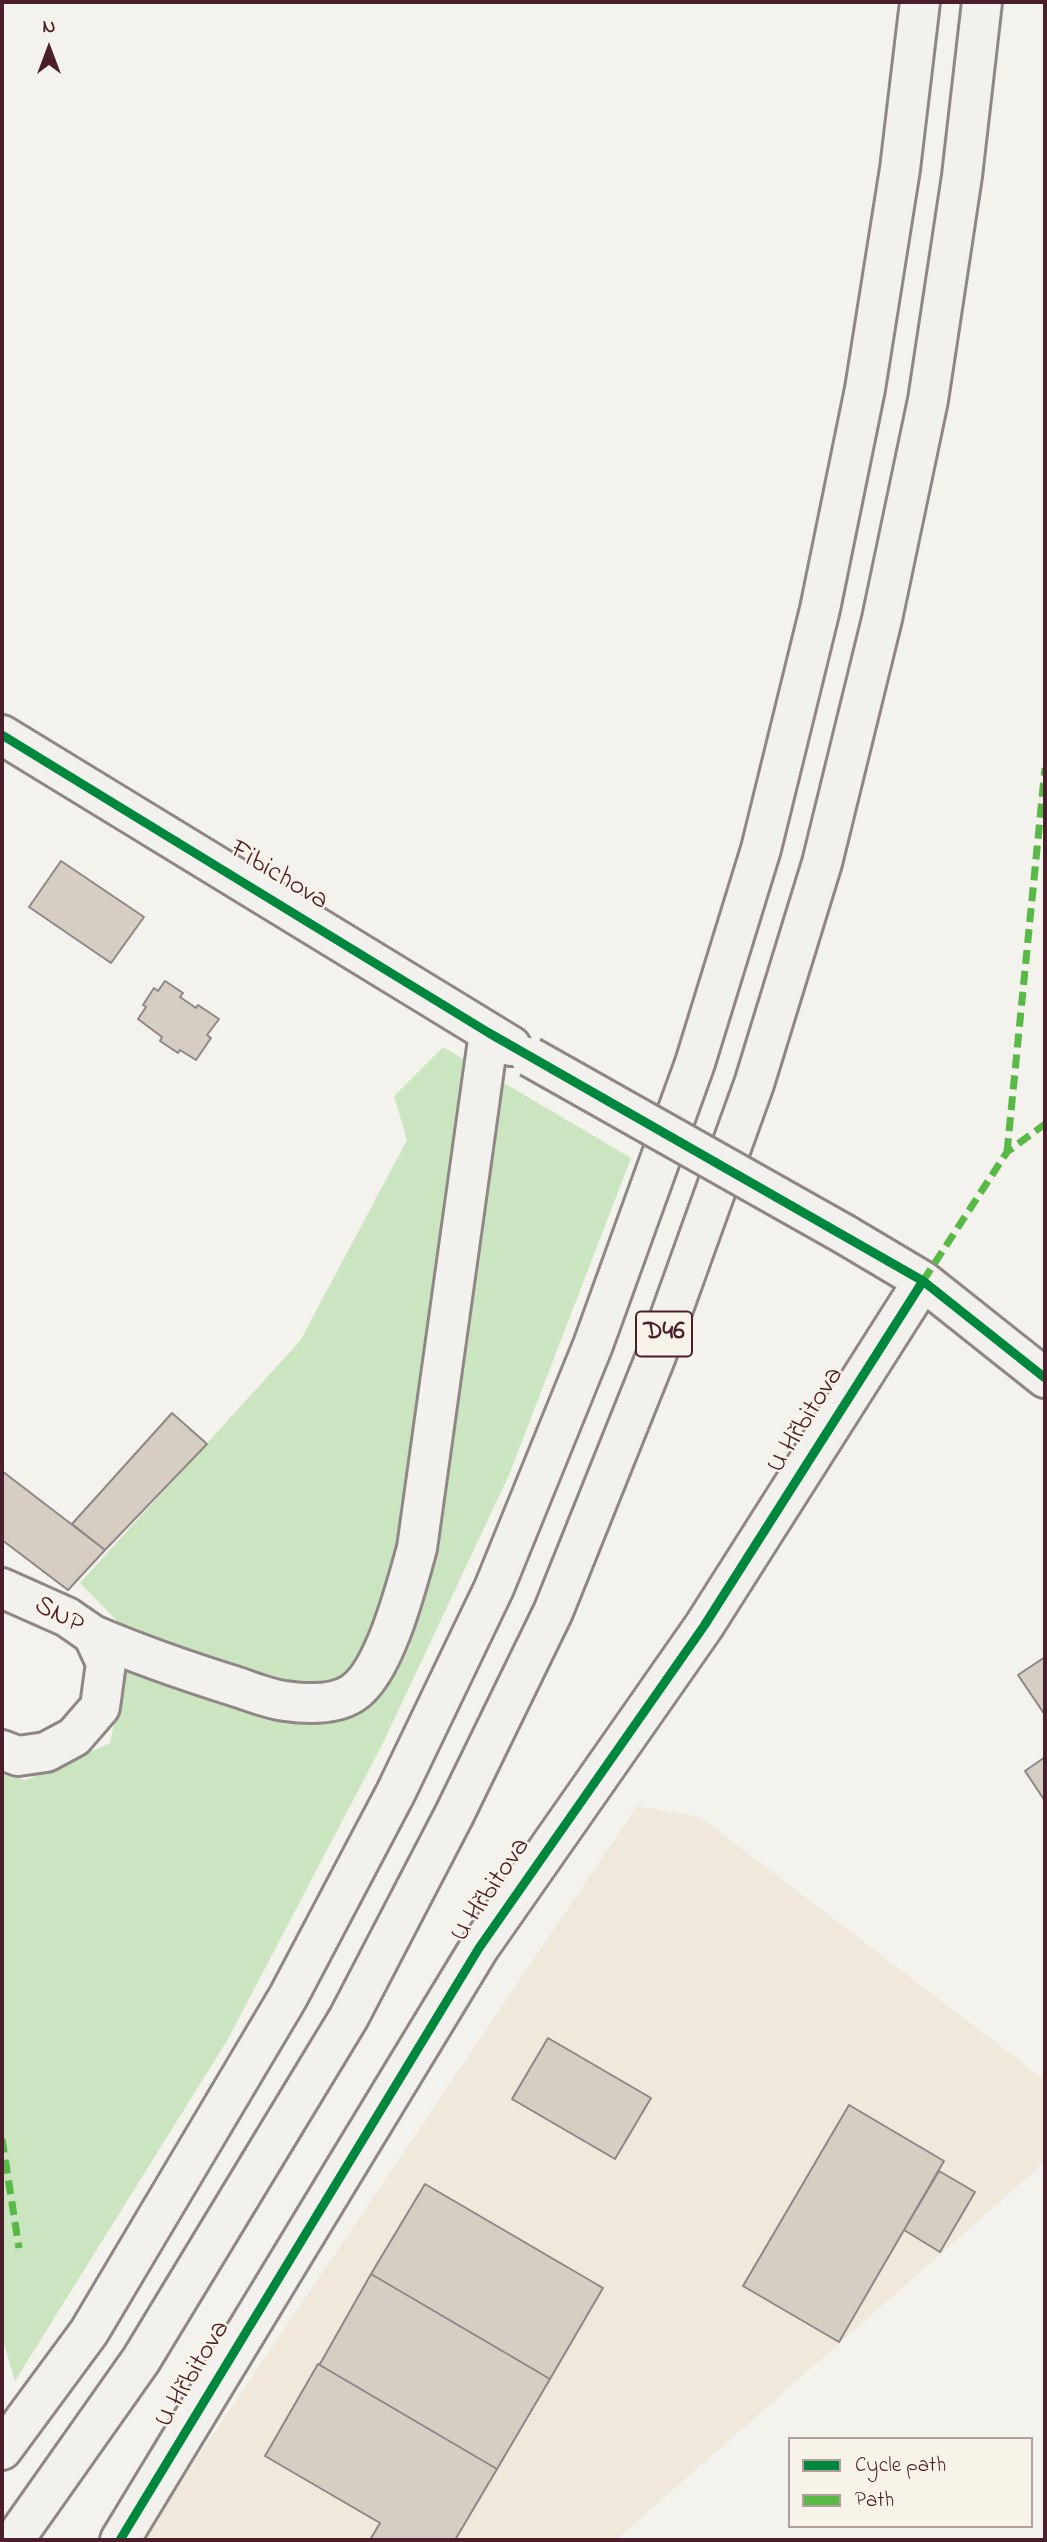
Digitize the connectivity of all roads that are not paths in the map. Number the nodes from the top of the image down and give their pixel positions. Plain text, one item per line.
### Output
1 (920, 2) edge
2 (982, 2) edge
3 (2, 735) edge
4 (489, 1034) junction
5 (923, 1281) junction
6 (1045, 1378) edge
7 (2, 1588) edge
8 (93, 1635) junction
9 (2, 1750) edge
10 (2, 2450) edge
11 (14, 2540) edge
12 (120, 2540) edge

1 - 10 main road, D46
2 - 11 main road, D46
3 - 4 main road, Fibichova
4 - 5 main road, Fibichova, bridge
4 - 8 main road
5 - 6 main road, Fibichova
5 - 12 main road, U Hřbitova
7 - 8 main road, SNP
8 - 9 main road, SNP

